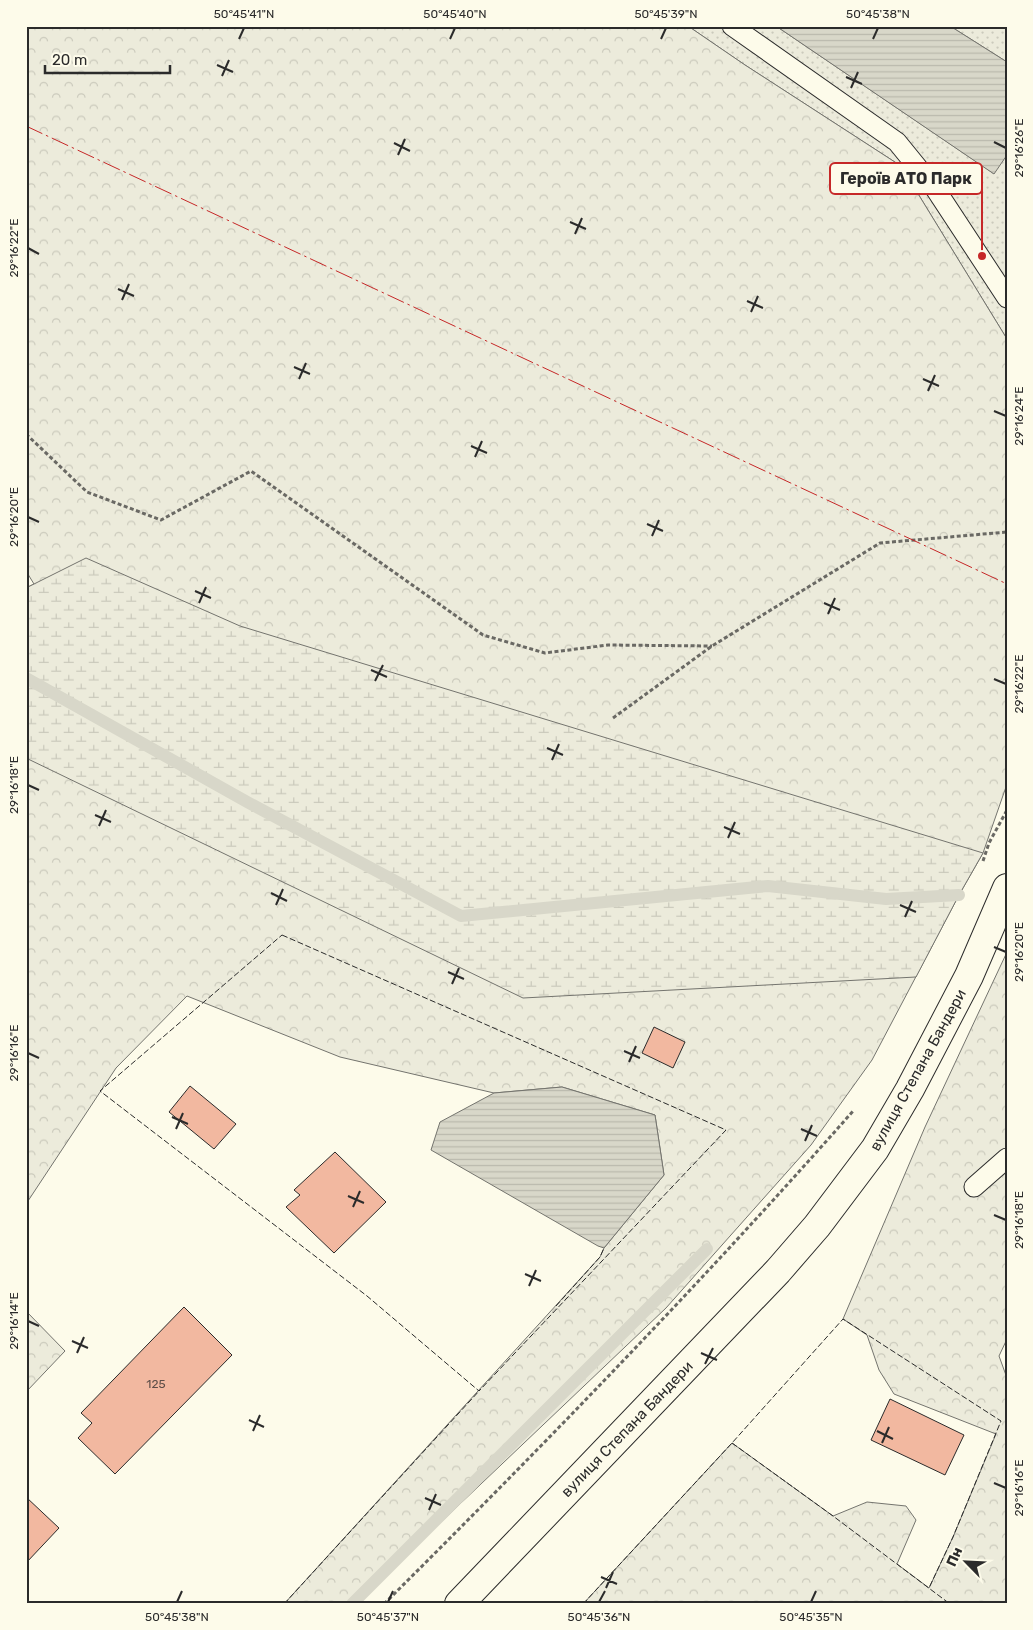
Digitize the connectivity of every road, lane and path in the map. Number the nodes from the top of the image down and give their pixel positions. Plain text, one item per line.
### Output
1 (732, 26) edge
2 (1007, 298) edge
3 (26, 434) edge
4 (1007, 532) edge
5 (712, 646) junction
6 (613, 718) dead end
7 (1007, 810) edge
8 (980, 869) dead end
9 (1007, 888) edge
10 (857, 1106) dead end
11 (1007, 1158) edge
12 (974, 1187) dead end
13 (384, 1604) edge
14 (459, 1604) edge

1 - 2 lane
3 - 5 path
4 - 5 path
5 - 6 path
7 - 8 path
9 - 14 street, вулиця Степана Бандери
10 - 13 path
11 - 12 lane

